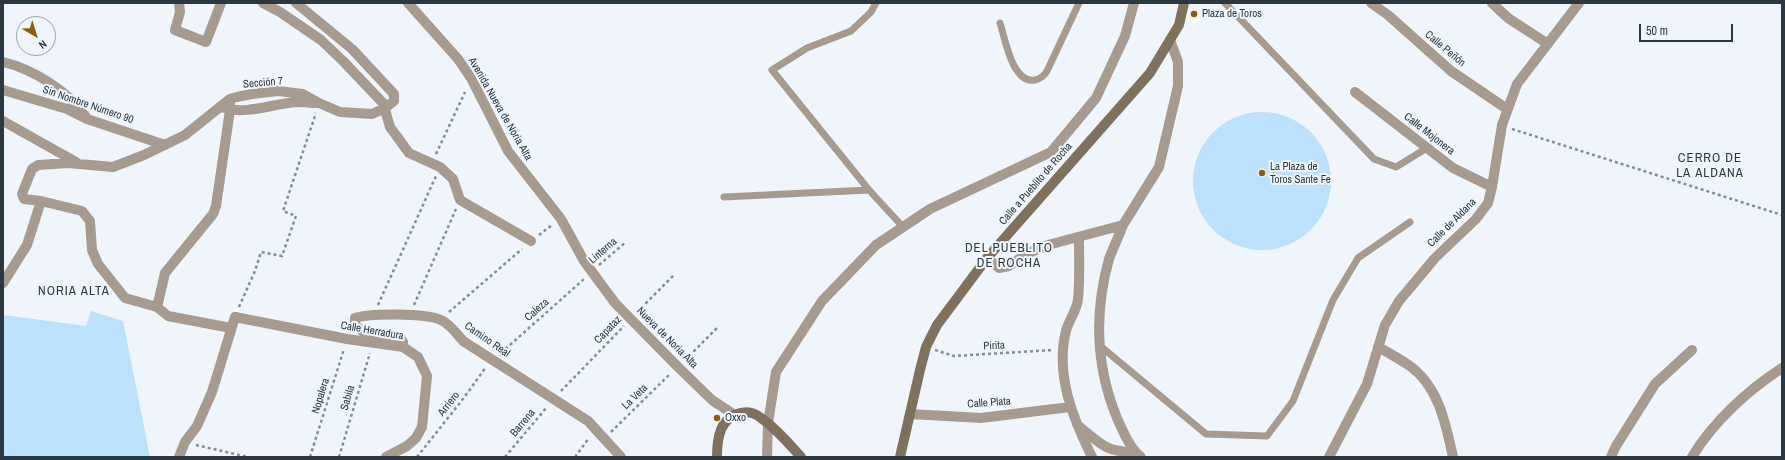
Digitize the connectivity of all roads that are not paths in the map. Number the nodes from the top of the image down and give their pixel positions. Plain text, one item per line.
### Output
1 (179, 3) edge
2 (221, 3) edge
3 (263, 3) edge
4 (296, 3) edge
5 (408, 3) edge
6 (876, 3) edge
7 (1079, 3) edge
8 (1134, 3) edge
9 (1184, 3) edge
10 (1225, 3) edge
11 (1371, 3) edge
12 (1492, 3) edge
13 (1579, 3) edge
14 (1000, 23) dead end
15 (1170, 40) junction
16 (1548, 44) junction
17 (3, 62) edge
18 (3, 90) edge
19 (1355, 92) dead end
20 (319, 104) junction
21 (225, 108) junction
22 (386, 108) junction
23 (1507, 109) junction
24 (87, 119) junction
25 (3, 121) edge
26 (165, 145) junction
27 (1427, 148) junction
28 (79, 164) junction
29 (1492, 187) junction
30 (869, 190) junction
31 (724, 197) dead end
32 (41, 201) junction
33 (1410, 222) dead end
34 (1123, 225) junction
35 (904, 227) junction
36 (1079, 238) junction
37 (531, 241) road end
38 (987, 258) junction
39 (591, 272) joint
40 (3, 283) edge
41 (157, 307) junction
42 (231, 328) junction
43 (1099, 344) junction
44 (403, 347) junction
45 (1378, 347) junction
46 (1692, 350) dead end
47 (1782, 368) edge
48 (1070, 407) junction
49 (732, 414) junction
50 (910, 414) junction
51 (768, 423) junction
52 (1078, 425) junction
53 (1139, 455) edge
54 (179, 457) edge
55 (386, 457) edge
56 (621, 457) edge
57 (716, 457) edge
58 (767, 457) edge
59 (801, 457) edge
60 (900, 457) edge
61 (1092, 457) edge
62 (1329, 457) edge
63 (1453, 457) edge
64 (1611, 457) edge
65 (1692, 457) edge

1 - 2 street
3 - 22 street
4 - 22 street
5 - 39 street, Avenida Nueva de Noria Alta
6 - 30 lane
7 - 14 lane
8 - 35 street
9 - 15 street, Calle a Pueblito de Rocha
10 - 27 lane
11 - 23 street, Calle Peñón
12 - 16 street
13 - 16 street, Calle de Aldana
15 - 34 street
15 - 38 street, Calle a Pueblito de Rocha
16 - 23 street, Calle de Aldana
17 - 24 street
18 - 24 street, Sin Nombre Número 90
19 - 27 street, Calle Mojonera
20 - 21 street, Sección 7
20 - 21 street, Sección 7
20 - 22 street, Sección 7
21 - 26 street
21 - 41 street
22 - 37 street
23 - 29 street, Calle de Aldana
24 - 26 street, Sin Nombre Número 90
25 - 28 street
26 - 28 street
27 - 29 street, Calle Mojonera
28 - 32 street
29 - 45 street, Calle de Aldana
30 - 31 lane
30 - 35 lane
32 - 40 street
32 - 41 street
33 - 43 lane
34 - 36 street
34 - 43 street
35 - 51 street
36 - 38 street
36 - 48 street
38 - 50 street, Calle a Pueblito de Rocha
39 - 49 street, Nueva de Noria Alta
41 - 42 street
42 - 44 street, Calle Herradura
42 - 54 street
43 - 53 street
44 - 55 street, Calle Herradura
44 - 56 street, Camino Real
45 - 62 street, Calle de Aldana
45 - 63 street
46 - 64 street
47 - 65 street
48 - 50 street, Calle Plata
48 - 52 street
49 - 51 street
49 - 57 street
50 - 60 street, Calle a Pueblito de Rocha
51 - 58 street
51 - 59 street
52 - 53 street
52 - 61 street

